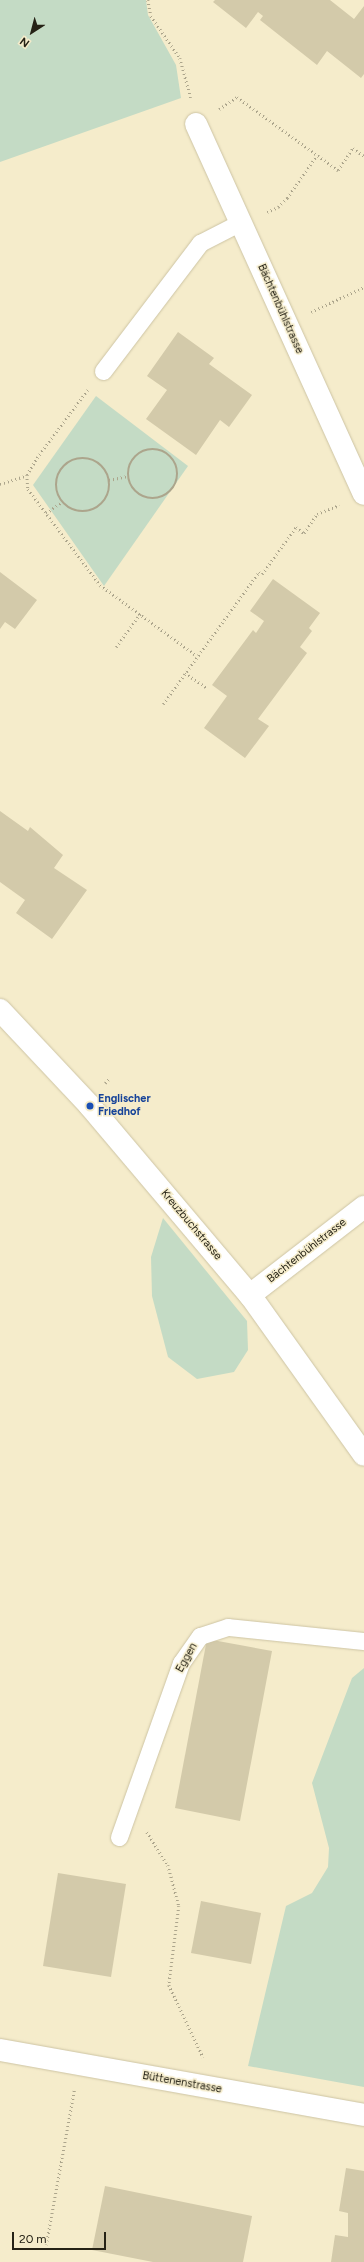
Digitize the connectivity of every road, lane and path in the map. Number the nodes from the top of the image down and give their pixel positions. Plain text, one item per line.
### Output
1 (148, 0) edge
2 (196, 124) junction
3 (317, 155) junction
4 (364, 156) edge
5 (287, 198) dead end
6 (241, 222) junction
7 (364, 287) edge
8 (287, 324) junction
9 (103, 371) joint
10 (27, 475) junction
11 (128, 476) junction
12 (109, 480) junction
13 (0, 484) edge
14 (364, 494) edge
15 (62, 502) junction
16 (46, 513) junction
17 (314, 519) dead end
18 (140, 614) junction
19 (116, 647) dead end
20 (198, 656) junction
21 (185, 673) junction
22 (206, 688) dead end
23 (163, 704) dead end
24 (0, 1010) edge
25 (364, 1207) edge
26 (250, 1295) junction
27 (364, 1455) edge
28 (364, 1641) edge
29 (129, 1806) junction
30 (119, 1837) dead end
31 (193, 2037) dead end
32 (0, 2050) edge
33 (75, 2088) dead end
34 (364, 2115) edge
35 (46, 2245) dead end

1 - 2 path
2 - 3 path
2 - 6 street, Bächtenbühlstrasse
3 - 4 path
3 - 5 path
6 - 8 street, Bächtenbühlstrasse
6 - 9 lane
7 - 8 path
8 - 14 street, Bächtenbühlstrasse
9 - 10 path
10 - 13 path
10 - 16 path
11 - 11 path
11 - 12 path
12 - 15 path
12 - 15 path
15 - 16 path
16 - 18 path
17 - 20 path
18 - 19 path
18 - 20 path
20 - 21 path
21 - 22 path
21 - 23 path
24 - 26 street, Kreuzbuchstrasse
25 - 26 street, Bächtenbühlstrasse
26 - 27 street, Kreuzbuchstrasse
28 - 29 lane, Eggen
29 - 30 lane, Eggen
29 - 31 path
32 - 34 street, Büttenenstrasse
33 - 35 path

